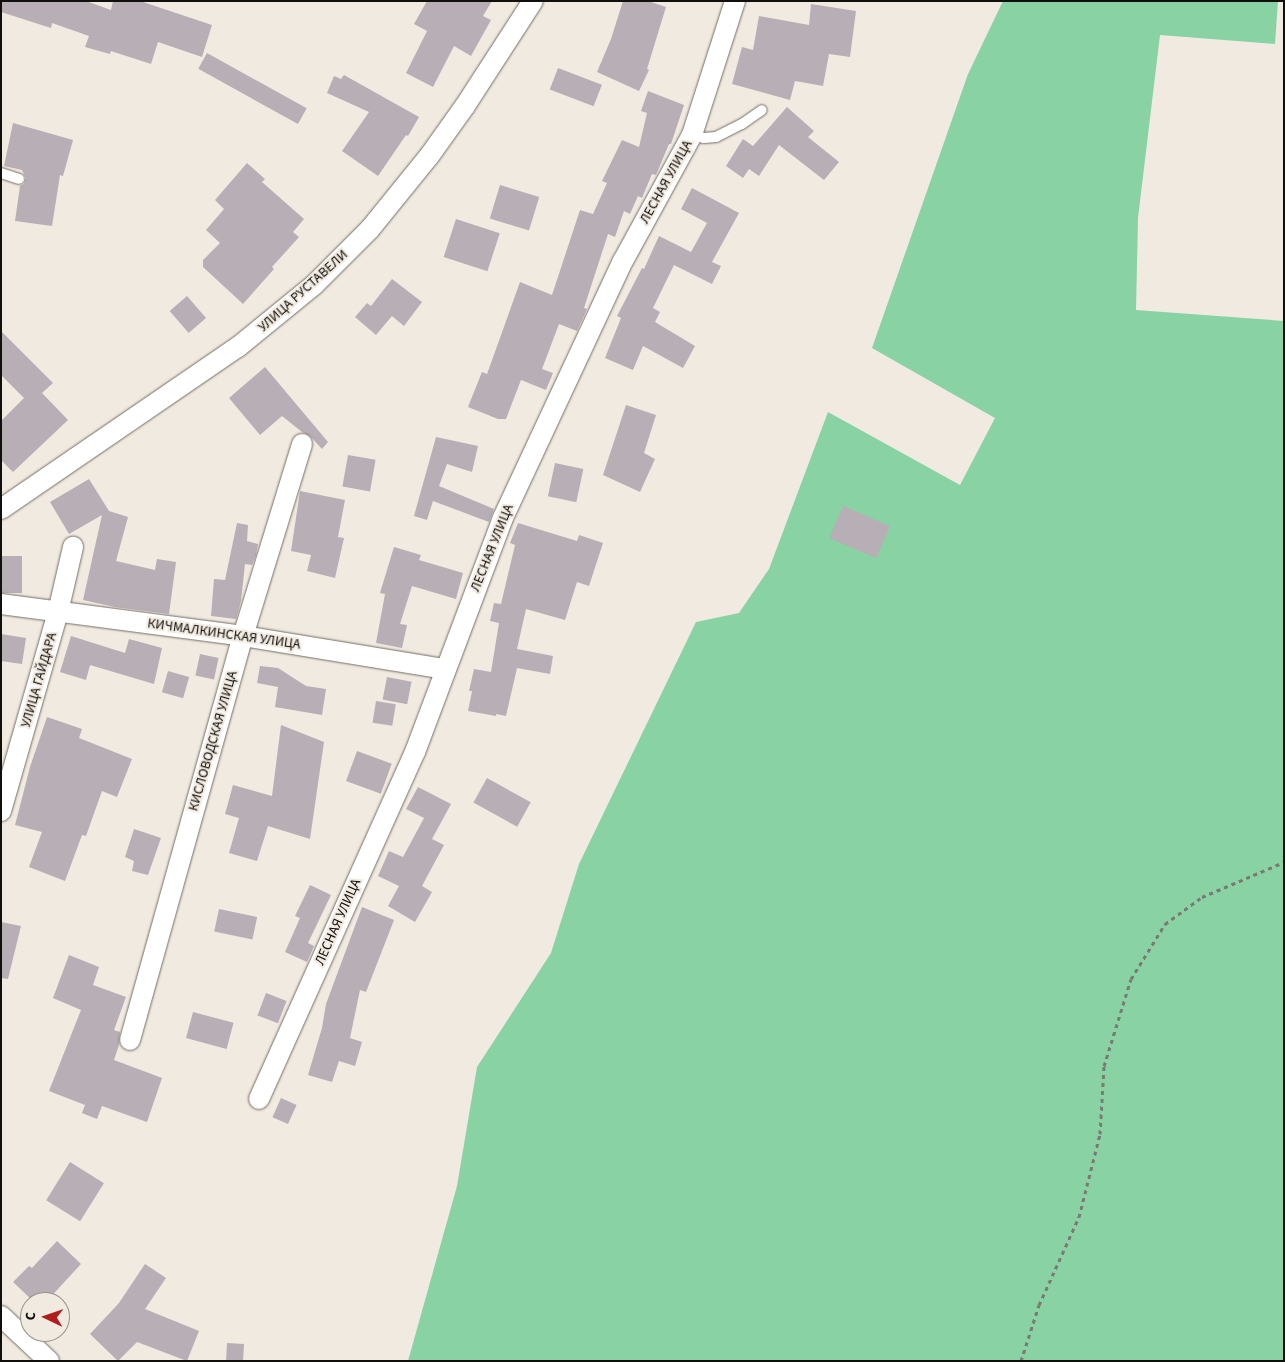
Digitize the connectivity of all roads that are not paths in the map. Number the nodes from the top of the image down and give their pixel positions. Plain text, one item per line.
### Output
1 (533, 1) edge
2 (735, 1) edge
3 (762, 110) dead end
4 (692, 135) junction
5 (1, 173) edge
6 (19, 178) dead end
7 (302, 444) dead end
8 (1, 509) edge
9 (73, 547) dead end
10 (1, 604) edge
11 (58, 612) junction
12 (242, 636) junction
13 (446, 669) junction
14 (1, 811) edge
15 (130, 1040) dead end
16 (259, 1099) dead end
17 (1, 1316) edge
18 (49, 1361) edge

1 - 8 street, УЛИЦА РУСТАВЕЛИ
2 - 4 street, ЛЕСНАЯ УЛИЦА
3 - 4 lane
4 - 13 street, ЛЕСНАЯ УЛИЦА
5 - 6 lane
7 - 12 street, КИСЛОВОДСКАЯ УЛИЦА
9 - 11 street, УЛИЦА ГАЙДАРА
10 - 11 street, КИЧМАЛКИНСКАЯ УЛИЦА
11 - 12 street, КИЧМАЛКИНСКАЯ УЛИЦА
11 - 14 street, УЛИЦА ГАЙДАРА
12 - 13 street, КИЧМАЛКИНСКАЯ УЛИЦА
12 - 15 street, КИСЛОВОДСКАЯ УЛИЦА
13 - 16 street, ЛЕСНАЯ УЛИЦА
17 - 18 street

